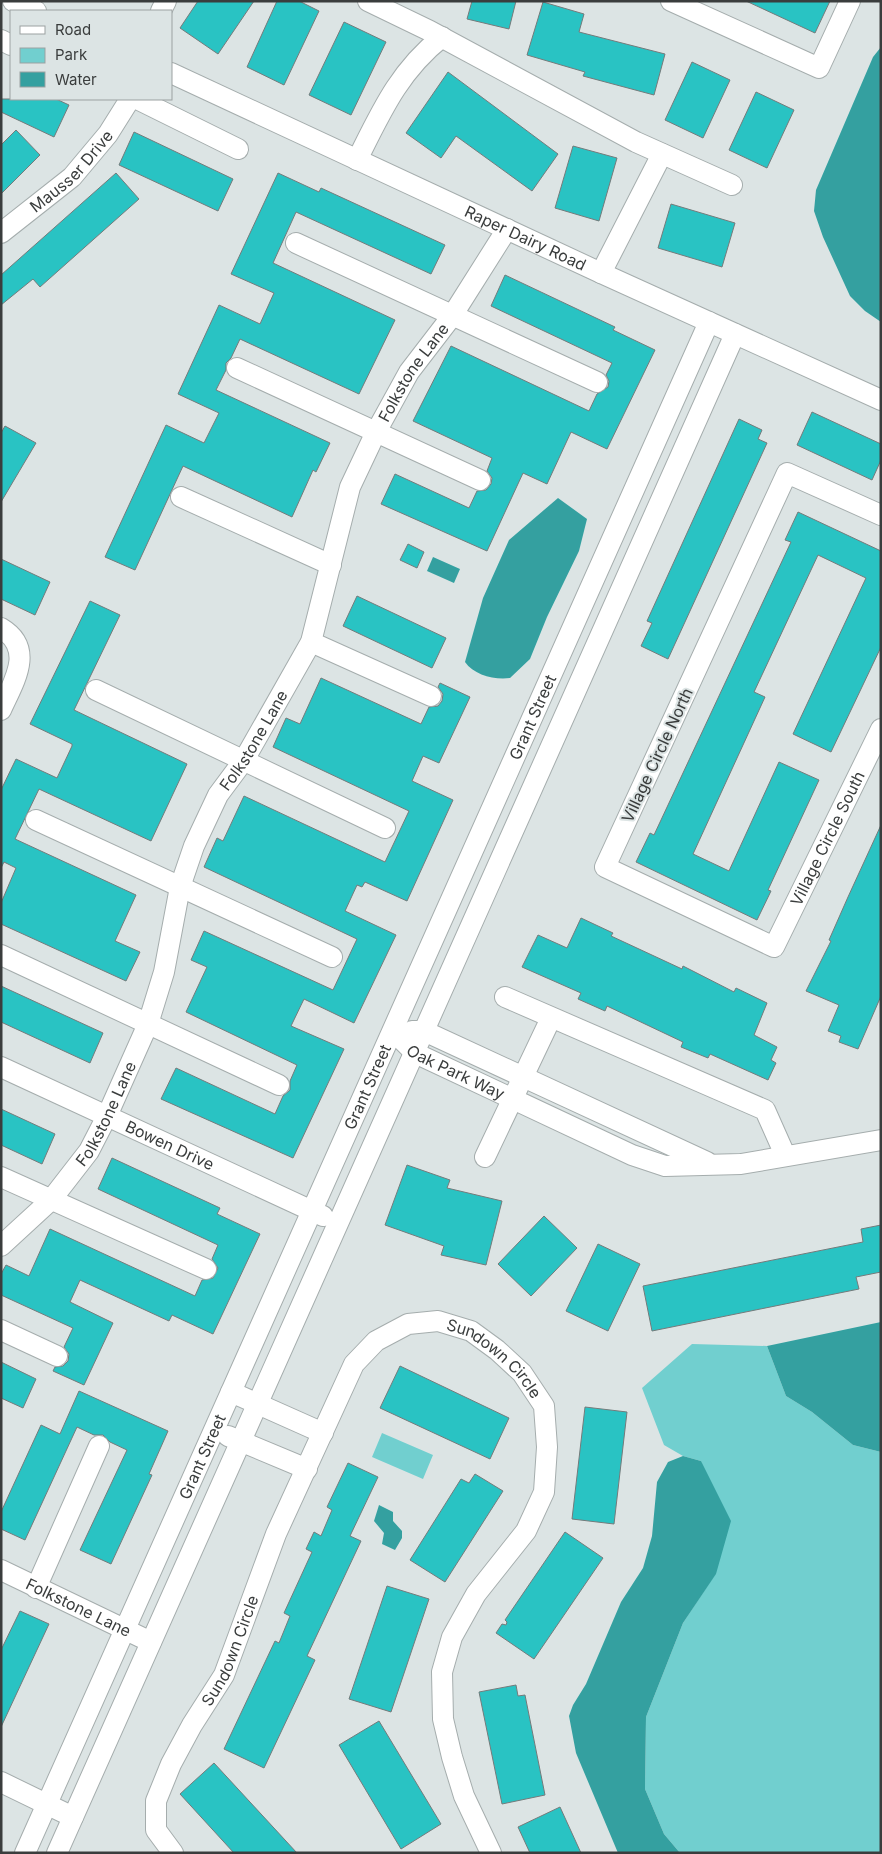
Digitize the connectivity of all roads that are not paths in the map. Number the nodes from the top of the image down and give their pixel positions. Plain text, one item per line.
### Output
1 (13, 1) edge
2 (368, 1) edge
3 (671, 1) edge
4 (850, 1) edge
5 (34, 10) edge
6 (442, 37) junction
7 (172, 73) edge
8 (129, 100) edge
9 (139, 100) edge
10 (238, 149) dead end
11 (662, 154) junction
12 (357, 160) junction
13 (732, 185) dead end
14 (507, 229) junction
15 (1, 232) edge
16 (296, 243) dead end
17 (601, 273) junction
18 (452, 316) junction
19 (709, 322) junction
20 (735, 334) junction
21 (237, 368) dead end
22 (597, 382) dead end
23 (881, 400) edge
24 (376, 432) junction
25 (480, 480) dead end
26 (181, 497) dead end
27 (881, 515) edge
28 (331, 565) junction
29 (1, 628) edge
30 (311, 642) junction
31 (96, 690) dead end
32 (432, 696) dead end
33 (1, 710) edge
34 (881, 729) edge
35 (244, 760) junction
36 (36, 820) dead end
37 (384, 828) dead end
38 (180, 887) junction
39 (774, 947) joint
40 (1, 955) edge
41 (332, 957) dead end
42 (505, 997) dead end
43 (551, 1018) junction
44 (148, 1024) junction
45 (393, 1030) junction
46 (424, 1031) junction
47 (415, 1052) junction
48 (1, 1067) edge
49 (523, 1076) junction
50 (279, 1085) dead end
51 (513, 1099) junction
52 (107, 1116) junction
53 (881, 1140) edge
54 (786, 1155) junction
55 (485, 1158) dead end
56 (714, 1165) junction
57 (1, 1177) edge
58 (51, 1200) junction
59 (312, 1211) junction
60 (338, 1223) junction
61 (1, 1246) edge
62 (206, 1269) dead end
63 (1, 1330) edge
64 (57, 1356) dead end
65 (232, 1392) junction
66 (258, 1404) junction
67 (215, 1430) junction
68 (323, 1433) junction
69 (241, 1442) junction
70 (99, 1446) dead end
71 (307, 1469) junction
72 (3, 1575) edge
73 (36, 1588) junction
74 (125, 1630) junction
75 (152, 1642) junction
76 (1, 1782) edge
77 (46, 1805) junction
78 (72, 1817) junction
79 (61, 1851) edge
80 (25, 1853) edge
81 (173, 1853) edge
82 (491, 1853) edge

1 - 5 street
2 - 6 street
3 - 4 street
6 - 11 street
6 - 12 street
7 - 12 street, Raper Dairy Road
8 - 15 street, Mausser Drive
9 - 10 street
11 - 13 street
11 - 17 street
12 - 14 street, Raper Dairy Road
14 - 17 street, Raper Dairy Road
14 - 18 street, Folkstone Lane
16 - 18 street
17 - 19 street, Raper Dairy Road
18 - 22 street
18 - 24 street, Folkstone Lane
19 - 20 street, Raper Dairy Road
19 - 45 street, Grant Street
20 - 23 street, Raper Dairy Road
20 - 46 street, Grant Street
21 - 24 street
24 - 25 street
24 - 28 street, Folkstone Lane
26 - 28 street
27 - 39 street, Village Circle North
28 - 30 street, Folkstone Lane
29 - 33 street
30 - 32 street
30 - 35 street, Folkstone Lane
31 - 35 street
34 - 39 street, Village Circle South
35 - 37 street
35 - 38 street, Folkstone Lane
36 - 38 street
38 - 41 street
38 - 44 street, Folkstone Lane
40 - 44 street
42 - 43 street
43 - 49 street
43 - 54 street
44 - 50 street
44 - 52 street, Folkstone Lane
45 - 46 street, Oak Park Way
45 - 47 street, Oak Park Way
45 - 59 street, Grant Street
46 - 47 street, Grant Street
46 - 49 street, Oak Park Way
47 - 51 street, Oak Park Way
47 - 60 street, Grant Street
48 - 52 street, Bowen Drive
49 - 51 street
49 - 56 street, Oak Park Way
51 - 55 street
51 - 56 street, Oak Park Way
52 - 58 street, Folkstone Lane
52 - 59 street, Bowen Drive
53 - 54 street, Oak Park Way
54 - 56 street, Oak Park Way
57 - 58 street
58 - 61 street, Folkstone Lane
58 - 62 street
59 - 60 street, Bowen Drive
59 - 65 street, Grant Street
60 - 66 street, Grant Street
63 - 64 street
65 - 66 street
65 - 67 street, Grant Street
66 - 68 street
66 - 69 street, Grant Street
67 - 69 street
67 - 74 street, Grant Street
68 - 71 street, Sundown Circle
68 - 82 street, Sundown Circle
69 - 71 street
69 - 75 street, Grant Street
70 - 73 street
71 - 81 street, Sundown Circle
72 - 73 street, Folkstone Lane
73 - 74 street, Folkstone Lane
74 - 75 street, Folkstone Lane
74 - 77 street, Grant Street
75 - 78 street, Grant Street
76 - 77 street
77 - 78 street
77 - 80 street, Grant Street
78 - 79 street, Grant Street

